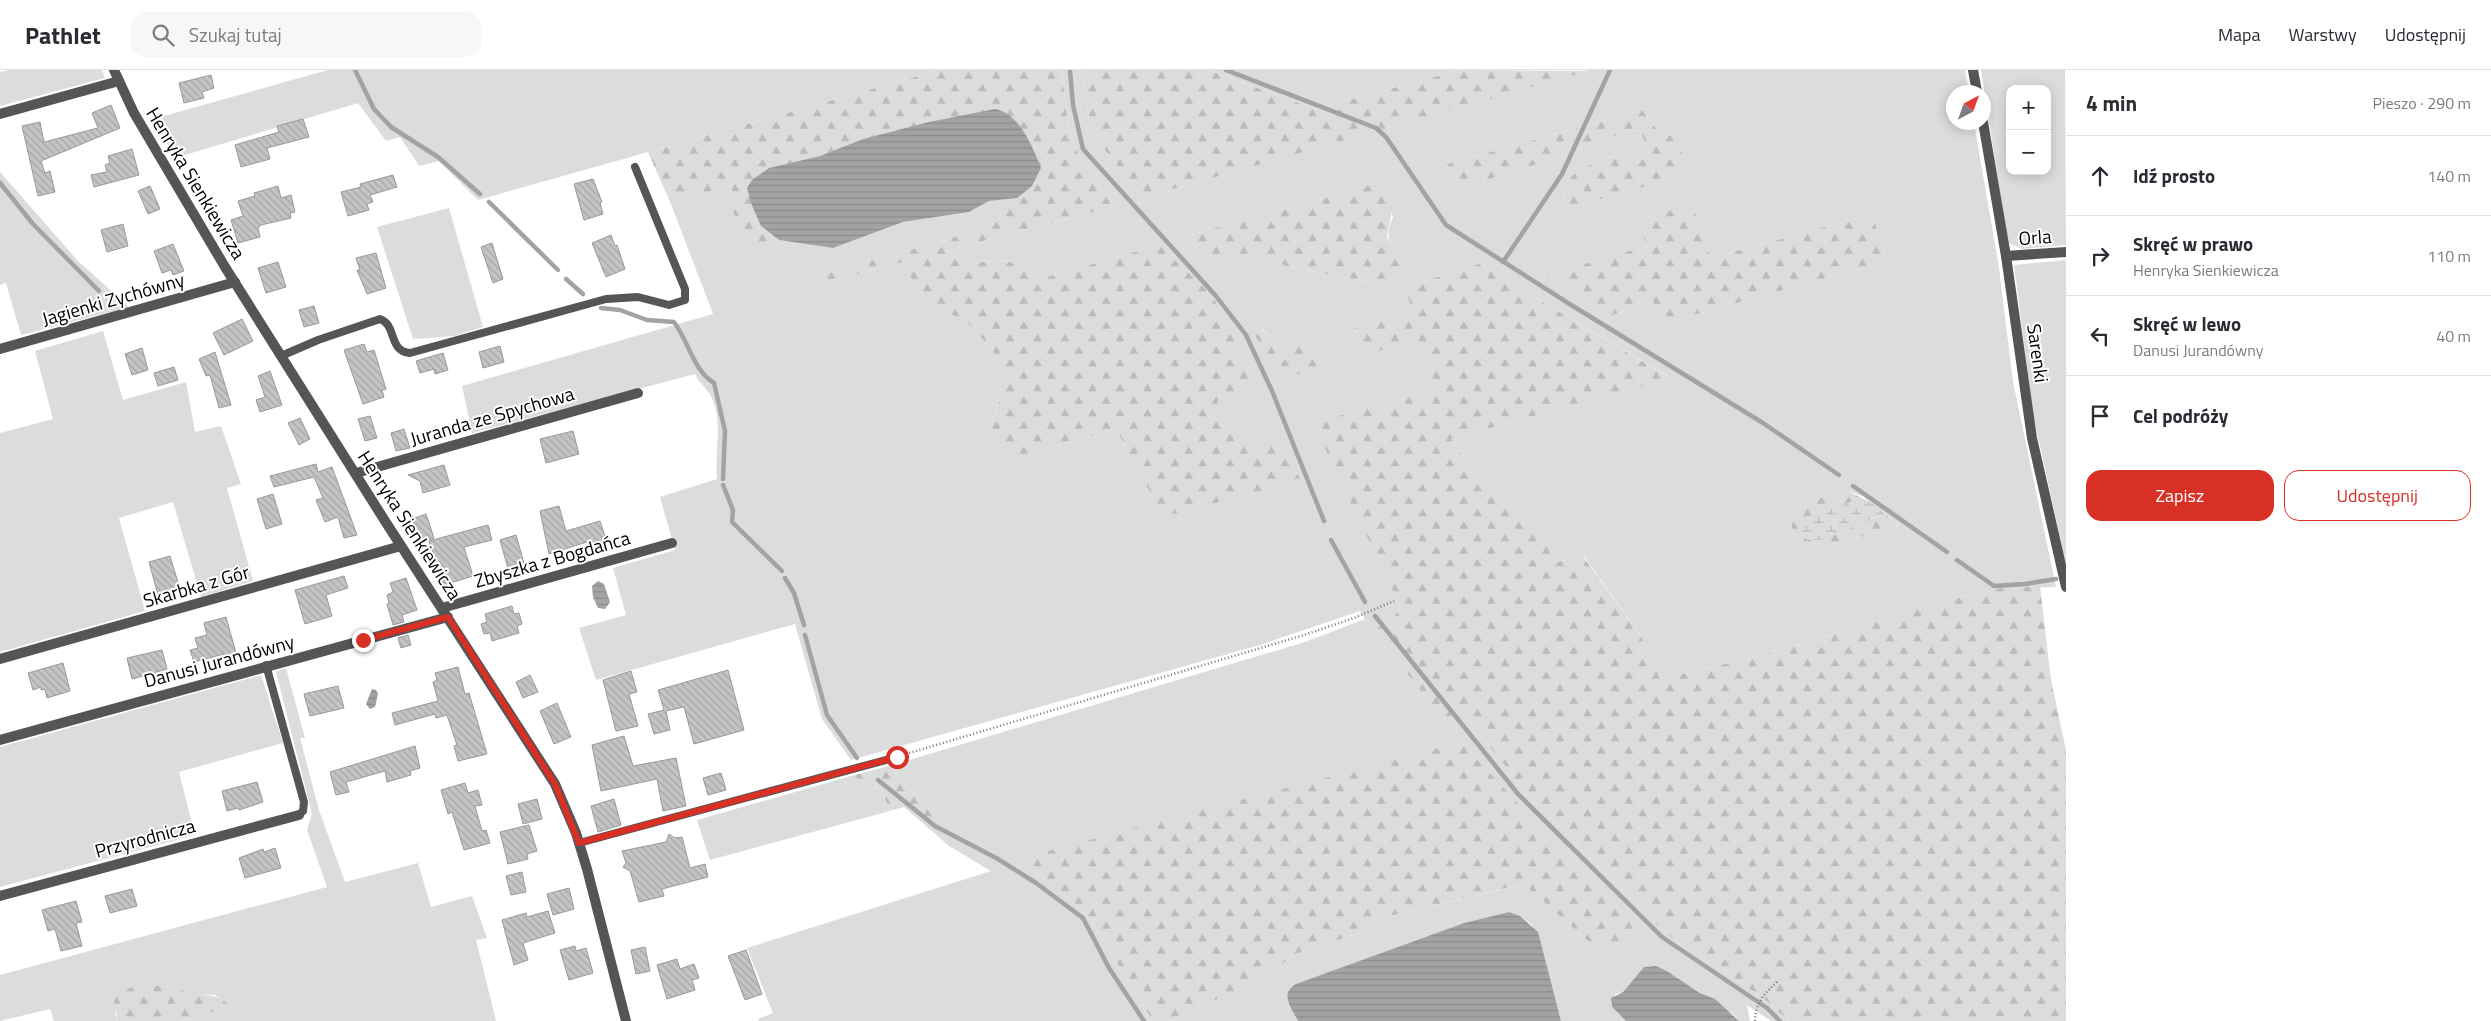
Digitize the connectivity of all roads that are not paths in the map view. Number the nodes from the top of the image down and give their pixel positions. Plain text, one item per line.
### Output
1 (114, 70) edge
2 (1973, 70) edge
3 (119, 81) junction
4 (1976, 85) edge
5 (0, 114) edge
6 (1984, 130) edge
7 (635, 167) dead end
8 (2066, 252) edge
9 (2006, 256) junction
10 (235, 282) junction
11 (0, 349) edge
12 (281, 356) junction
13 (638, 393) dead end
14 (356, 473) junction
15 (672, 543) dead end
16 (401, 546) junction
17 (2066, 587) edge
18 (445, 613) junction
19 (0, 659) edge
20 (266, 665) junction
21 (0, 740) edge
22 (897, 757) road end
23 (299, 816) joint
24 (579, 843) junction
25 (0, 896) edge
26 (626, 1021) edge

1 - 3 street, Henryka Sienkiewicza
2 - 4 street
3 - 5 street
3 - 10 street, Henryka Sienkiewicza
6 - 9 street, Sarenki
7 - 12 lane
8 - 9 street, Orla
9 - 17 street, Sarenki
10 - 11 street, Jagienki Zychówny
10 - 12 street, Henryka Sienkiewicza
12 - 14 street, Henryka Sienkiewicza
13 - 14 street, Juranda ze Spychowa
14 - 16 street, Henryka Sienkiewicza
15 - 18 street, Zbyszka z Bogdańca
16 - 18 street, Henryka Sienkiewicza
16 - 19 street, Skarbka z Gór
18 - 20 street, Danusi Jurandówny
18 - 24 street, Henryka Sienkiewicza
20 - 21 street, Danusi Jurandówny
20 - 23 lane
22 - 24 lane
23 - 25 street, Przyrodnicza
24 - 26 street, Henryka Sienkiewicza

